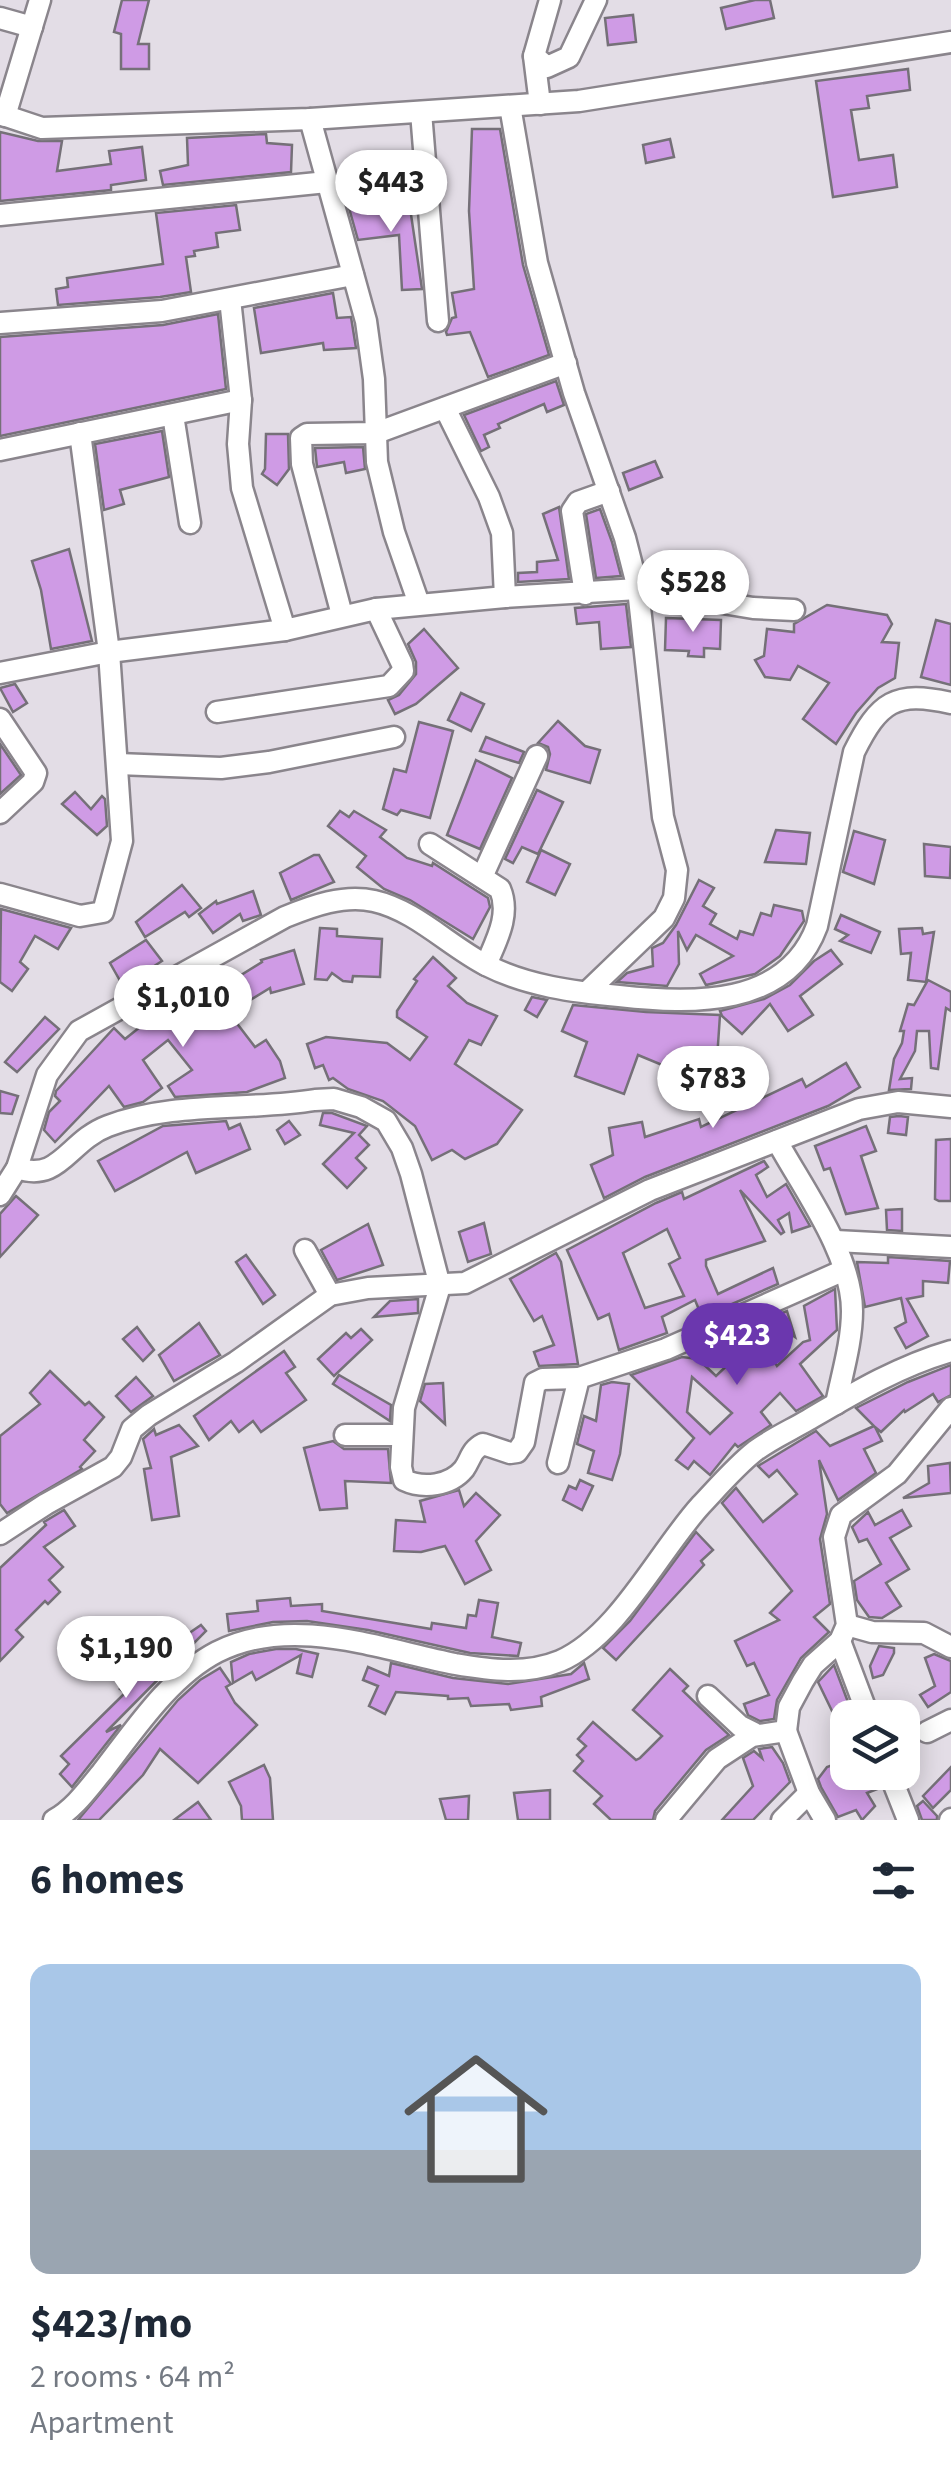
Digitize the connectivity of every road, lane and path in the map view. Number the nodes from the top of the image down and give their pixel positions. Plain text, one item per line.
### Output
1 (40, 0) edge
2 (550, 0) edge
3 (596, 0) edge
4 (0, 18) edge
5 (32, 28) junction
6 (951, 42) edge
7 (534, 56) junction
8 (540, 104) junction
9 (510, 106) junction
10 (421, 112) junction
11 (2, 115) edge
12 (310, 119) junction
13 (327, 182) junction
14 (0, 215) edge
15 (352, 275) junction
16 (230, 299) junction
17 (438, 321) dead end
18 (0, 324) edge
19 (566, 363) junction
20 (242, 400) junction
21 (444, 408) junction
22 (174, 414) junction
23 (376, 433) junction
24 (80, 434) junction
25 (0, 450) edge
26 (609, 491) junction
27 (190, 523) dead end
28 (638, 590) junction
29 (585, 594) junction
30 (505, 596) junction
31 (419, 604) junction
32 (376, 609) junction
33 (794, 610) dead end
34 (342, 614) junction
35 (285, 630) junction
36 (109, 652) junction
37 (0, 673) edge
38 (951, 702) edge
39 (217, 712) dead end
40 (0, 719) edge
41 (394, 738) dead end
42 (537, 756) dead end
43 (118, 764) junction
44 (0, 813) edge
45 (430, 844) dead end
46 (482, 878) junction
47 (0, 894) edge
48 (486, 965) junction
49 (586, 992) junction
50 (951, 1107) edge
51 (777, 1142) junction
52 (16, 1168) junction
53 (0, 1195) edge
54 (836, 1241) junction
55 (951, 1247) edge
56 (305, 1250) dead end
57 (842, 1271) junction
58 (440, 1286) junction
59 (330, 1296) junction
60 (951, 1352) edge
61 (579, 1378) junction
62 (836, 1404) junction
63 (951, 1408) edge
64 (345, 1435) dead end
65 (401, 1435) junction
66 (558, 1463) dead end
67 (2, 1528) edge
68 (844, 1633) junction
69 (951, 1647) edge
70 (708, 1696) dead end
71 (864, 1700) edge
72 (951, 1720) edge
73 (786, 1731) junction
74 (927, 1732) dead end
75 (752, 1736) junction
76 (896, 1790) edge
77 (809, 1793) junction
78 (54, 1820) edge
79 (666, 1820) edge
80 (782, 1820) edge
81 (825, 1820) edge
82 (908, 1820) edge

1 - 5 street
2 - 7 street
3 - 7 street
4 - 5 street
5 - 11 street
6 - 8 street
7 - 8 street
8 - 9 street
9 - 10 street
9 - 19 street
10 - 12 street
10 - 17 street
11 - 12 street
12 - 13 street
13 - 14 street
13 - 15 street
15 - 16 street
15 - 23 street
16 - 18 street
16 - 20 street
19 - 21 street
19 - 26 street
20 - 22 street
20 - 35 street
21 - 23 street
21 - 30 street
22 - 24 street
22 - 27 street
23 - 31 street
23 - 34 street
24 - 25 street
24 - 36 street
26 - 28 street
26 - 29 street
28 - 29 street
28 - 33 street
28 - 49 street
29 - 30 street
30 - 31 street
31 - 32 street
32 - 34 street
32 - 39 street
34 - 35 street
35 - 36 street
36 - 37 street
36 - 43 street
38 - 49 street
40 - 44 street
41 - 43 street
42 - 46 street
43 - 47 street
45 - 46 street
46 - 48 street
48 - 49 street
48 - 52 street
50 - 51 street
51 - 54 street
51 - 58 street
52 - 53 street
52 - 58 street
54 - 55 street
54 - 57 street
56 - 59 street
57 - 61 street
57 - 62 street
58 - 59 street
58 - 65 street
59 - 67 street
60 - 62 street
61 - 65 street
61 - 66 street
62 - 78 street
63 - 68 street
64 - 65 street
68 - 69 street
68 - 71 street
68 - 73 street
70 - 75 street
72 - 74 street
73 - 75 street
73 - 77 street
75 - 79 street
76 - 82 street
77 - 80 street
77 - 81 street

